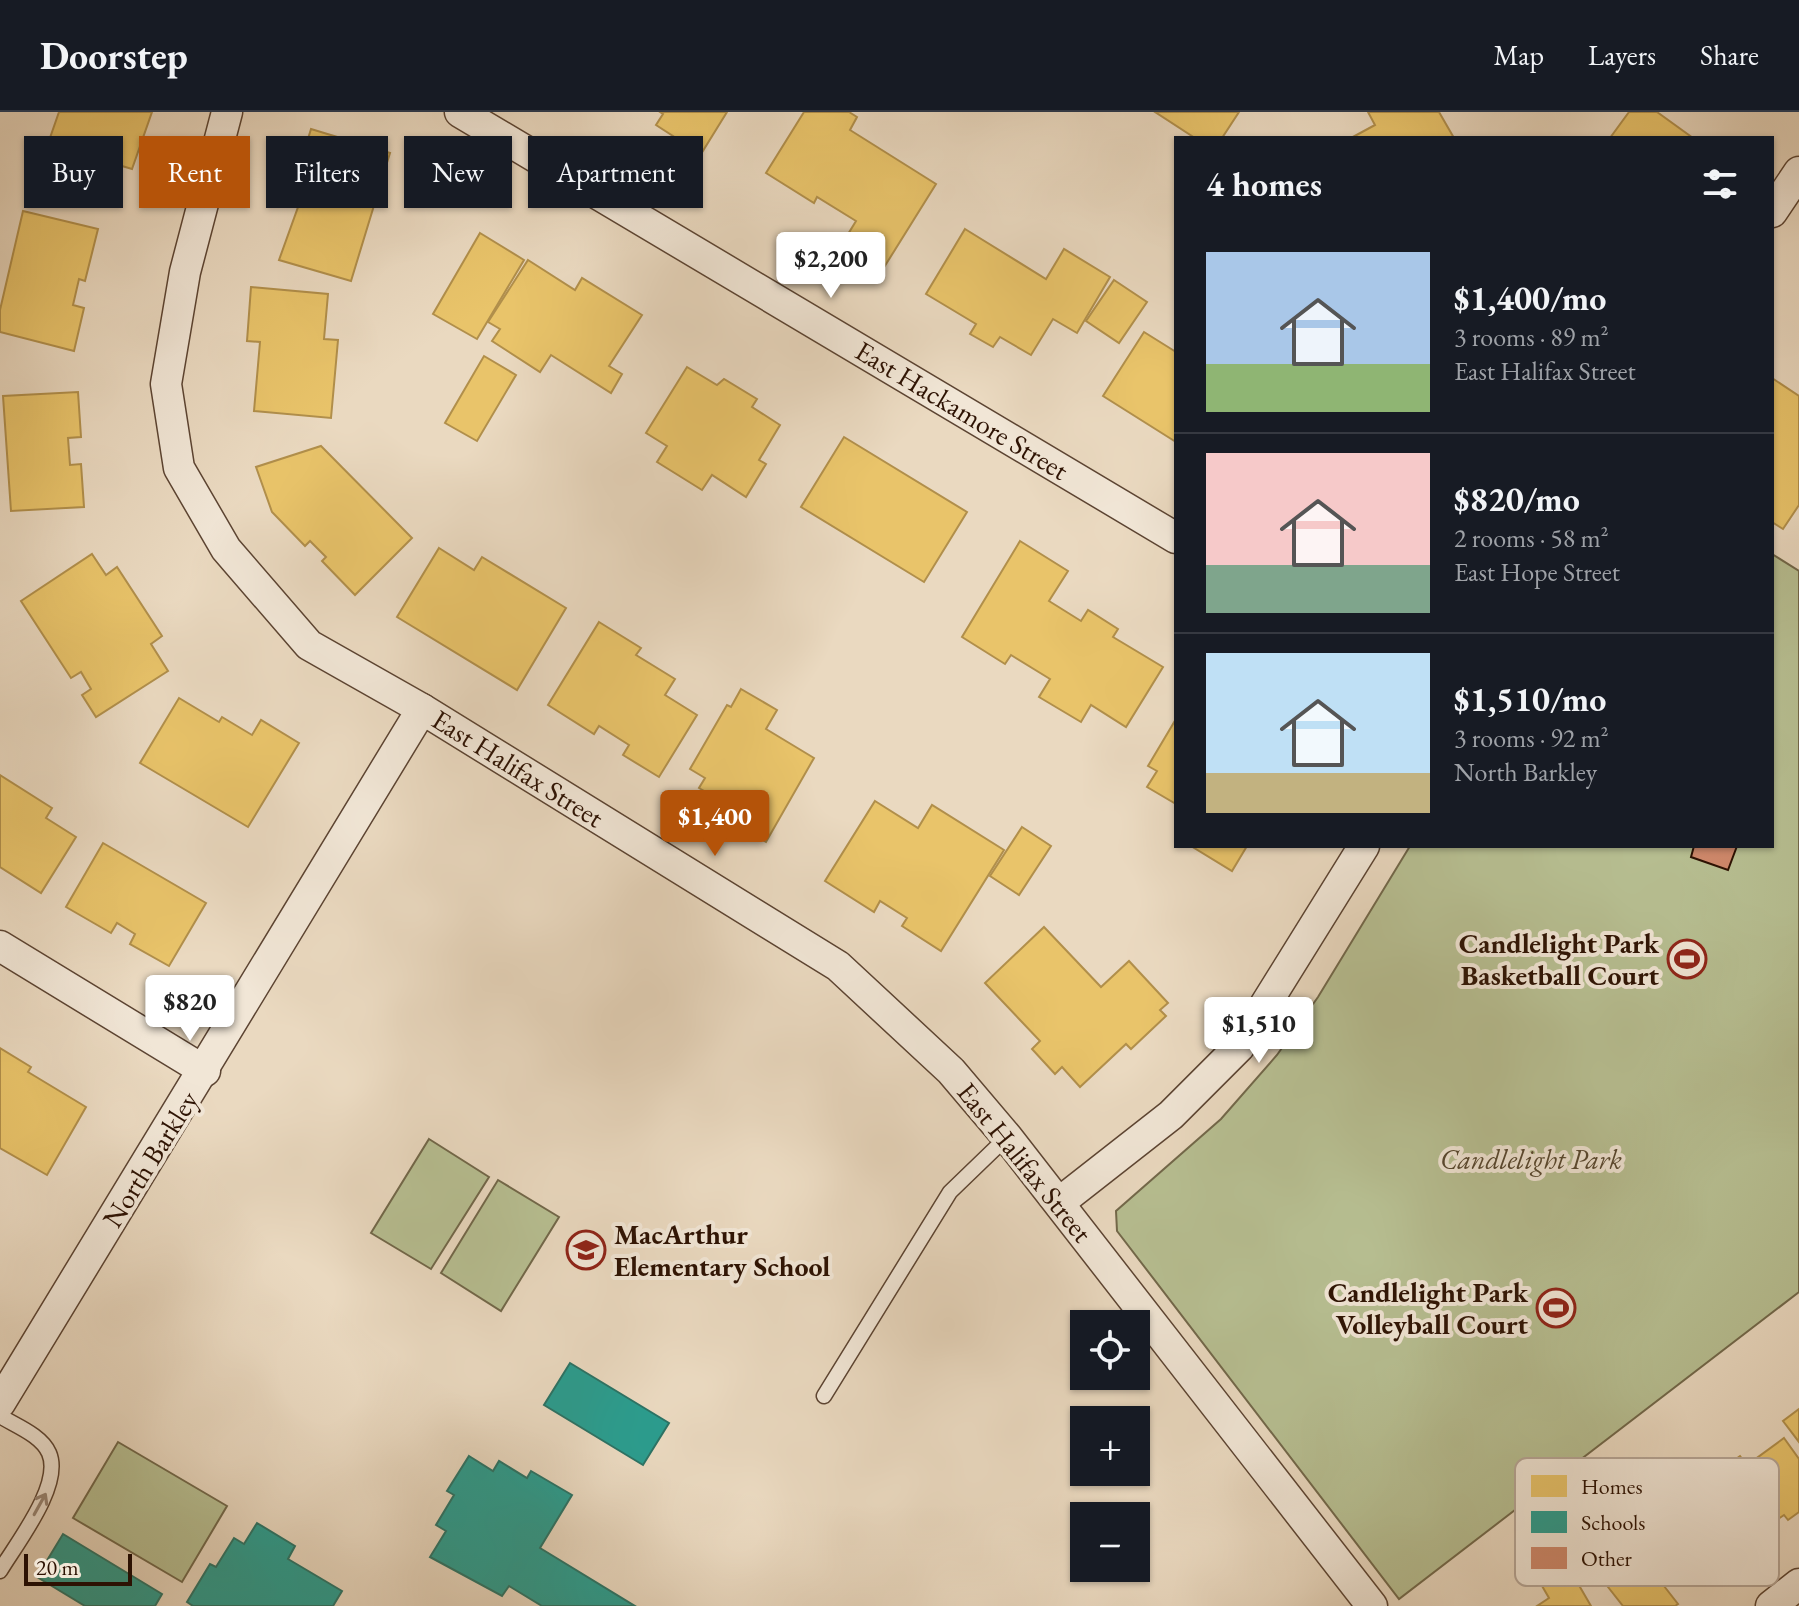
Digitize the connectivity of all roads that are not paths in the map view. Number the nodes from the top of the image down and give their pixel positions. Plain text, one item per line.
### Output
1 (227, 112) edge
2 (460, 112) edge
3 (1799, 172) edge
4 (1774, 209) edge
5 (1174, 537) edge
6 (422, 709) junction
7 (1363, 848) edge
8 (0, 946) edge
9 (205, 1071) junction
10 (1007, 1137) junction
11 (1060, 1202) junction
12 (824, 1396) dead end
13 (0, 1403) edge
14 (0, 1416) edge
15 (0, 1571) edge
16 (1799, 1584) edge
17 (1372, 1606) edge
18 (1771, 1606) edge

1 - 6 street, East Halifax Street
2 - 5 street, East Hackamore Street
3 - 4 street
6 - 9 street, North Barkley
6 - 10 street, East Halifax Street
7 - 11 street
8 - 9 street
9 - 13 street, North Barkley
10 - 11 street, East Halifax Street
10 - 12 lane
11 - 17 street, East Halifax Street
15 -> 14 lane
16 - 18 street

